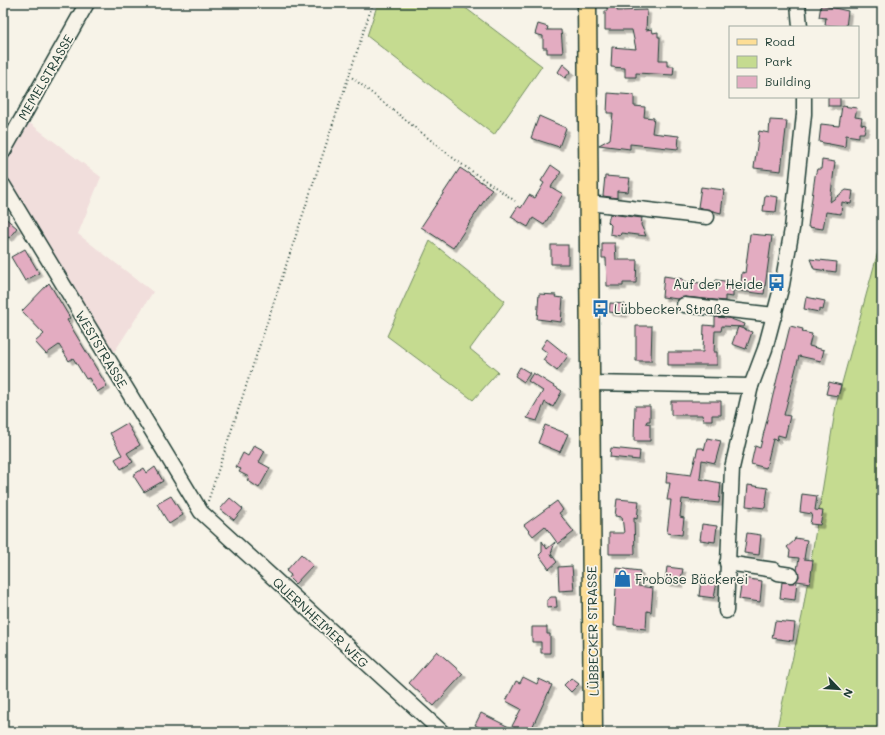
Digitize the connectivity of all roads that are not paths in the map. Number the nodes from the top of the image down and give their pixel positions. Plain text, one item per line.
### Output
1 (87, 3) edge
2 (587, 3) edge
3 (798, 3) edge
4 (800, 26) edge
5 (804, 98) edge
6 (3, 152) edge
7 (3, 185) edge
8 (589, 203) junction
9 (707, 217) dead end
10 (684, 305) dead end
11 (775, 315) junction
12 (590, 383) junction
13 (751, 386) junction
14 (201, 512) joint
15 (727, 563) junction
16 (791, 575) dead end
17 (726, 611) dead end
18 (442, 732) edge
19 (593, 732) edge

1 - 6 street, MEMELSTRASSE
2 - 8 main road, LÜBBECKER STRASSE
3 - 4 street
5 - 11 street
7 - 14 street, WESTSTRASSE
8 - 9 street
8 - 12 main road, LÜBBECKER STRASSE
10 - 11 street
11 - 13 street
12 - 13 street
12 - 19 main road, LÜBBECKER STRASSE
13 - 15 street
14 - 18 street, QUERNHEIMER WEG
15 - 16 street
15 - 17 street

